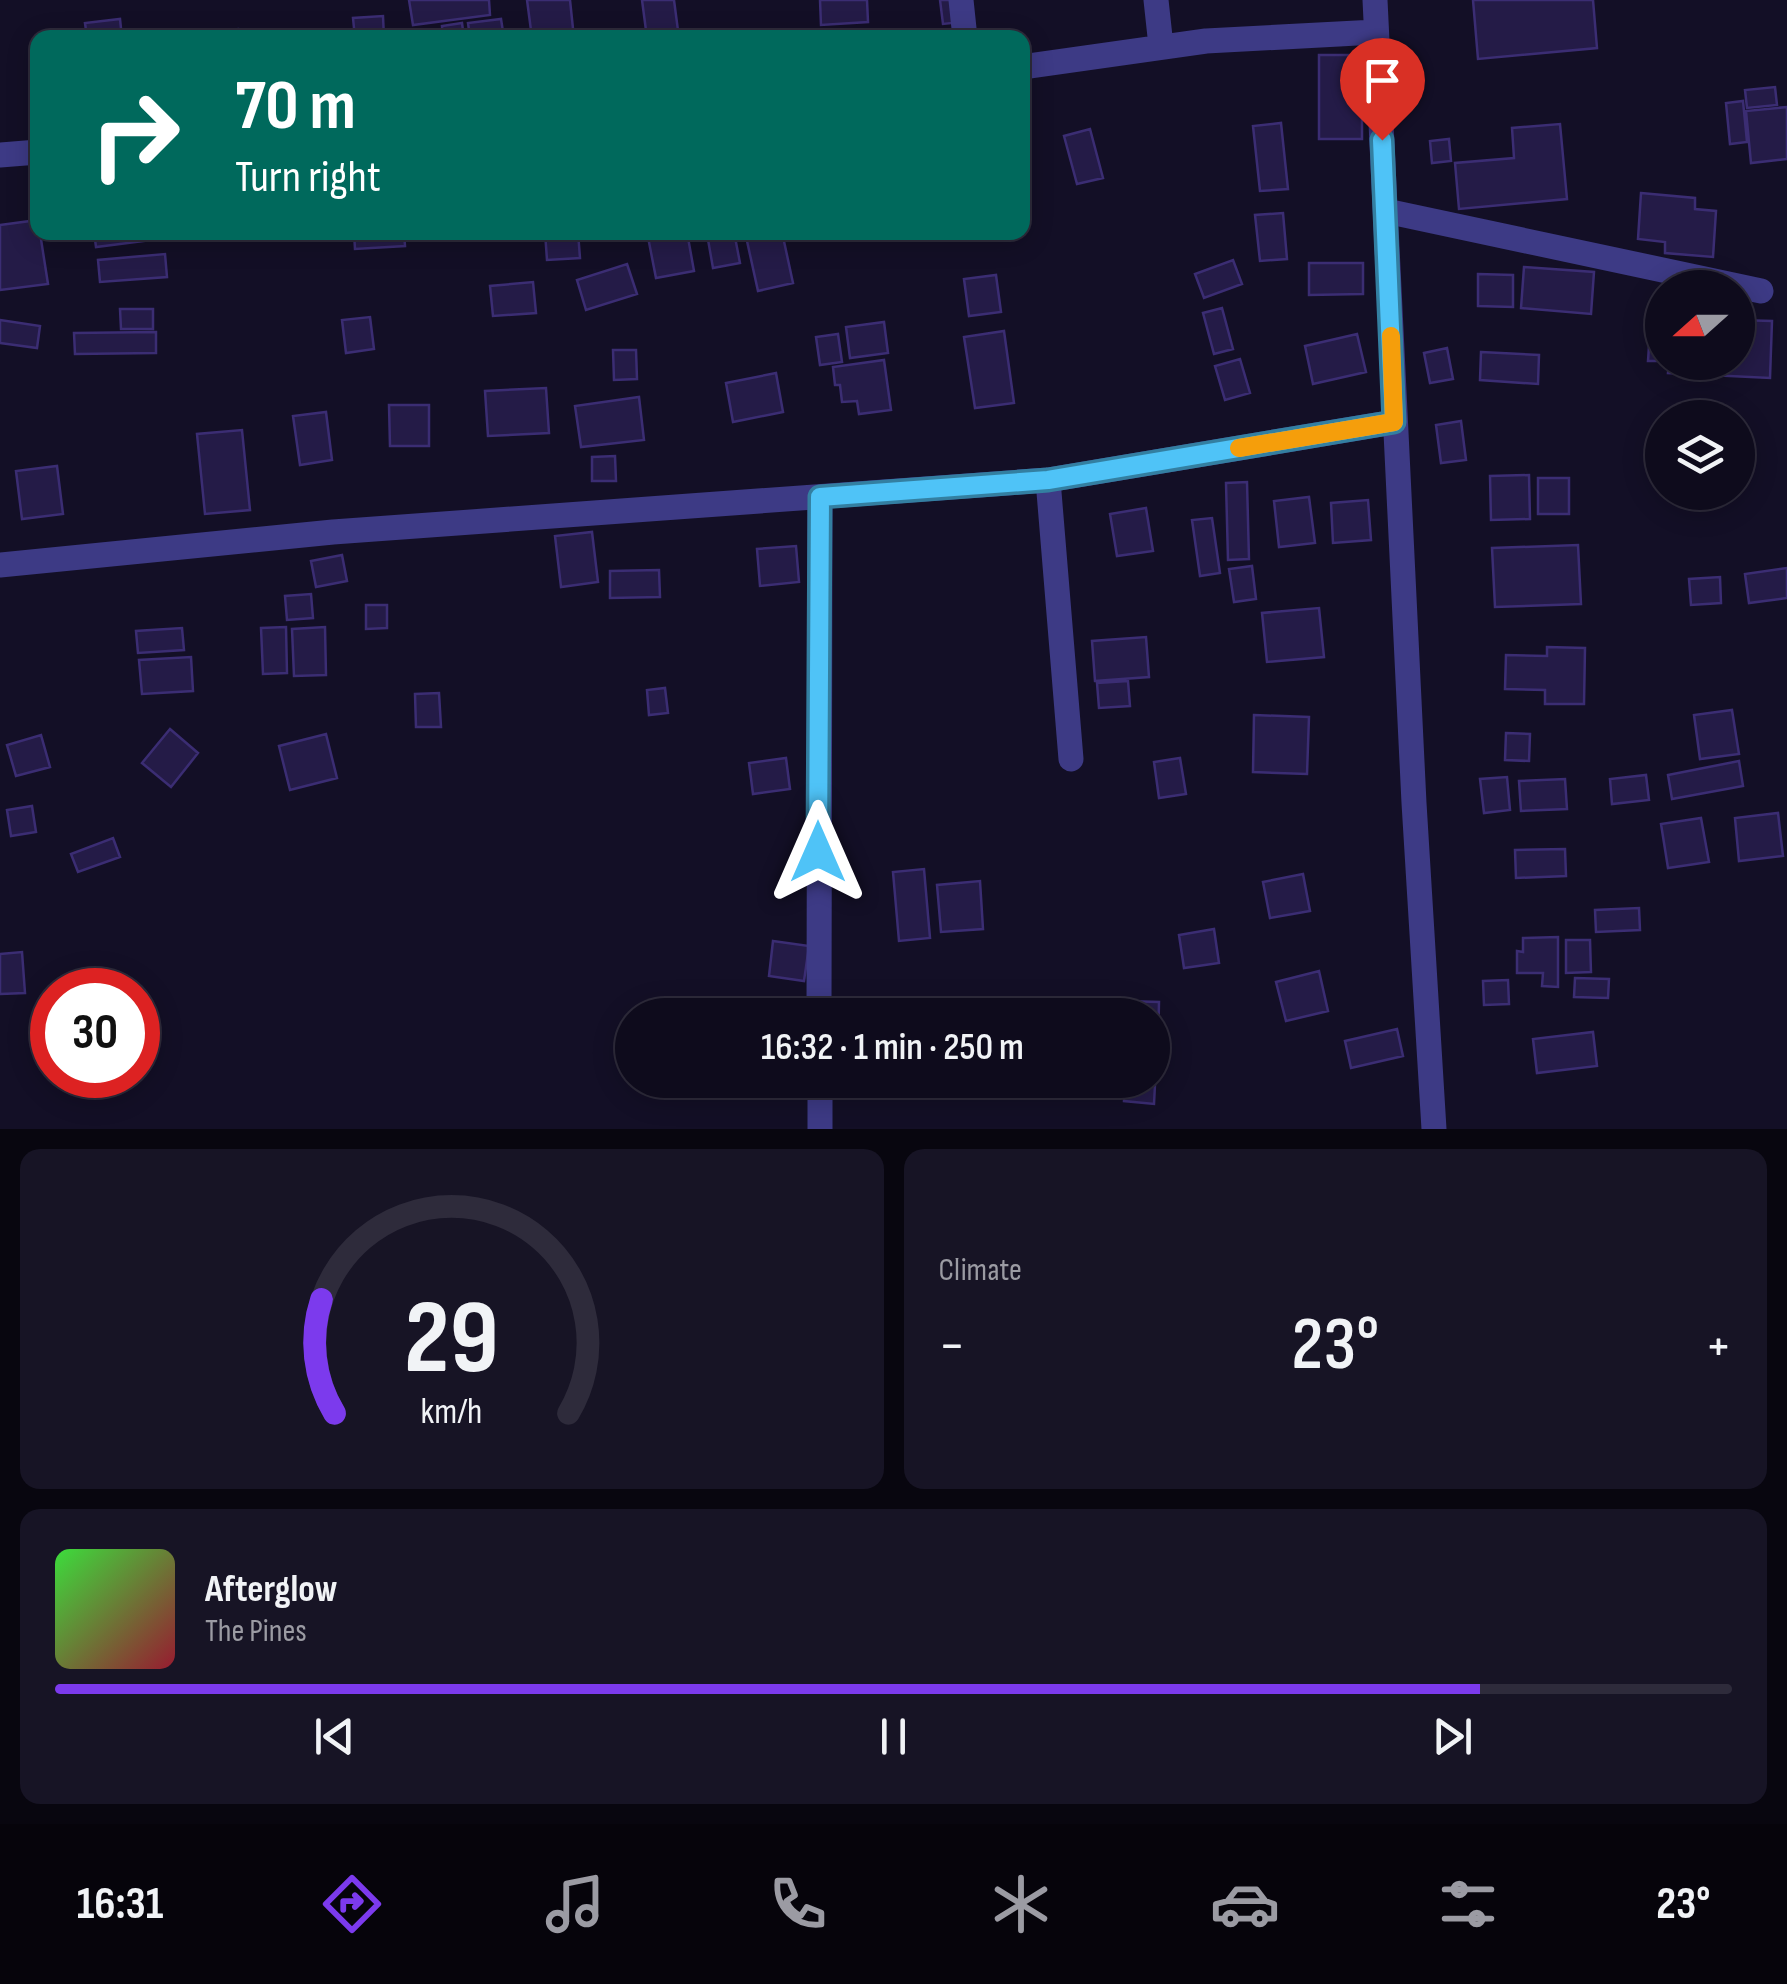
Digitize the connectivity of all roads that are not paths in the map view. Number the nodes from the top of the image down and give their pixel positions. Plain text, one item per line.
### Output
1 (961, 0) edge
2 (1156, 0) edge
3 (1375, 0) edge
4 (964, 30) edge
5 (1376, 32) junction
6 (1162, 46) junction
7 (1030, 66) edge
8 (30, 153) edge
9 (0, 155) edge
10 (1386, 211) junction
11 (1761, 291) dead end
12 (1394, 422) junction
13 (1048, 480) junction
14 (820, 497) junction
15 (0, 565) edge
16 (1071, 759) dead end
17 (819, 998) edge
18 (820, 1098) edge
19 (820, 1129) edge
20 (1434, 1129) edge

1 - 4 street
2 - 6 street
3 - 5 street
5 - 6 street
5 - 10 street
6 - 7 street
8 - 9 street
10 - 11 street
10 - 12 street
12 - 13 street
12 - 20 street
13 - 14 street
13 - 16 street
14 - 15 street
14 - 17 street
18 - 19 street

